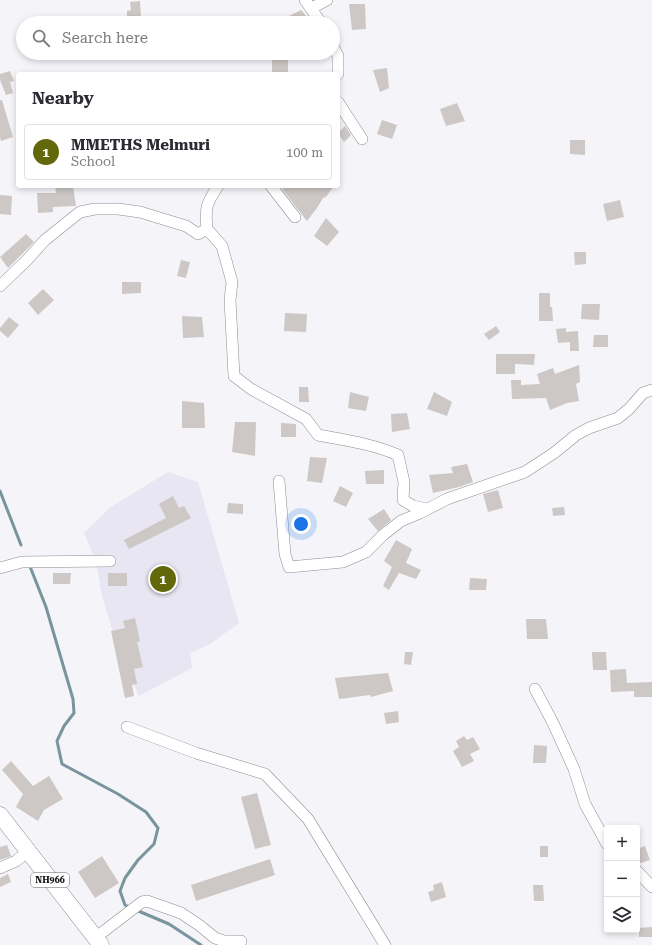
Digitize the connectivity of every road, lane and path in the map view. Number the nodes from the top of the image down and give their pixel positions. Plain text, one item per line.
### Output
1 (327, 0) edge
2 (308, 4) edge
3 (316, 16) edge
4 (338, 60) edge
5 (338, 72) edge
6 (340, 105) edge
7 (362, 139) dead end
8 (217, 188) edge
9 (273, 188) edge
10 (295, 217) dead end
11 (207, 229) junction
12 (0, 286) edge
13 (652, 390) edge
14 (279, 482) dead end
15 (427, 509) junction
16 (110, 562) dead end
17 (0, 568) edge
18 (535, 689) dead end
19 (127, 727) dead end
20 (0, 815) edge
21 (604, 839) edge
22 (28, 851) junction
23 (0, 868) edge
24 (640, 873) edge
25 (652, 887) edge
26 (100, 938) edge
27 (241, 941) dead end
28 (385, 945) edge

1 - 2 street
2 - 3 street
4 - 5 street
6 - 7 street
8 - 11 street
9 - 10 street
11 - 12 street
11 - 15 street
13 - 15 street
14 - 15 street
16 - 17 street
18 - 21 street
19 - 28 street
20 - 22 highway, NH966
22 - 23 street
22 - 26 highway, NH966
24 - 25 street
26 - 27 street

